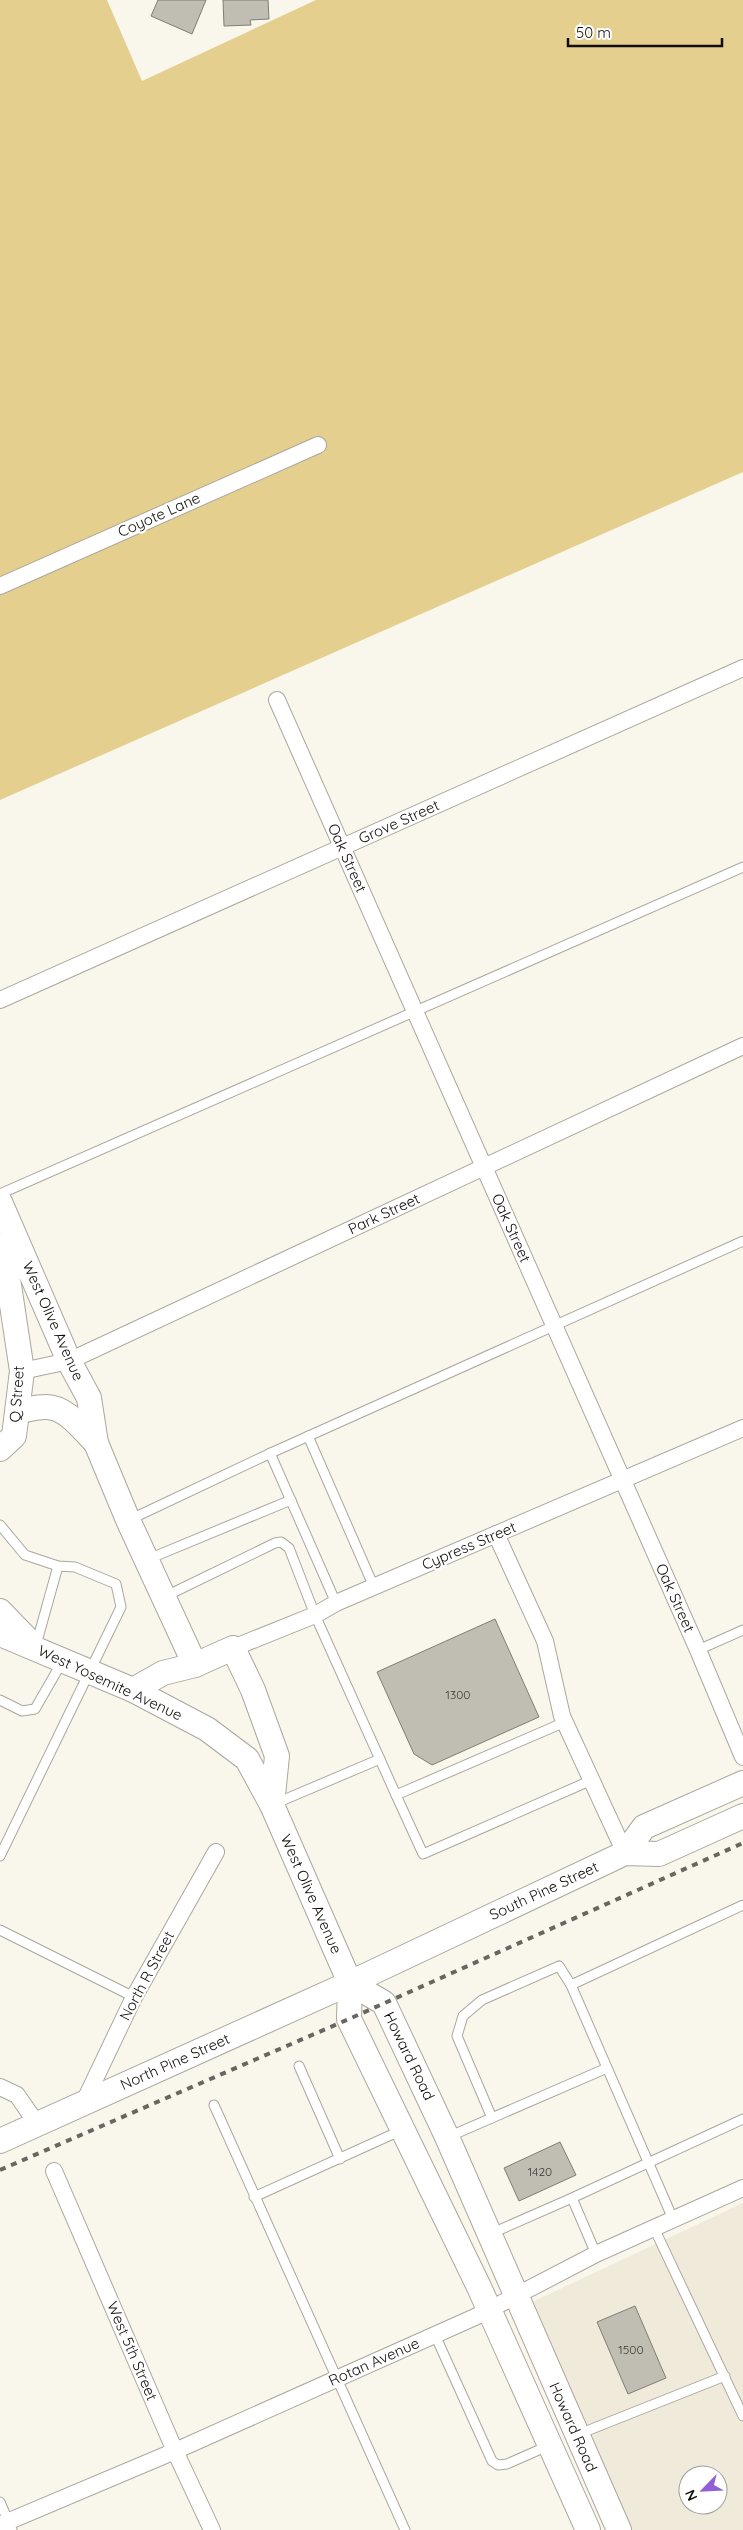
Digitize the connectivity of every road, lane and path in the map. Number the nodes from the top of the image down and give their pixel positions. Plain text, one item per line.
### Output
1 (318, 445) dead end
2 (0, 586) edge
3 (743, 668) edge
4 (277, 700) dead end
5 (342, 847) junction
6 (743, 868) edge
7 (0, 1000) edge
8 (415, 1012) junction
9 (743, 1046) edge
10 (484, 1167) junction
11 (0, 1194) edge
12 (0, 1202) edge
13 (743, 1241) edge
14 (0, 1245) edge
15 (554, 1326) junction
16 (0, 1332) edge
17 (69, 1361) junction
18 (22, 1371) junction
19 (18, 1411) junction
20 (743, 1428) edge
21 (308, 1436) junction
22 (96, 1443) junction
23 (0, 1449) edge
24 (270, 1453) junction
25 (622, 1480) junction
26 (291, 1500) junction
27 (128, 1520) junction
28 (0, 1525) edge
29 (496, 1534) junction
30 (146, 1560) junction
31 (58, 1566) junction
32 (374, 1587) junction
33 (164, 1598) junction
34 (336, 1603) junction
35 (0, 1611) edge
36 (315, 1615) junction
37 (743, 1630) edge
38 (0, 1634) edge
39 (35, 1648) junction
40 (233, 1648) junction
41 (698, 1650) junction
42 (63, 1660) junction
43 (195, 1665) junction
44 (90, 1671) junction
45 (133, 1690) junction
46 (0, 1700) edge
47 (565, 1722) junction
48 (743, 1757) edge
49 (380, 1759) junction
50 (592, 1780) junction
51 (743, 1783) edge
52 (743, 1789) edge
53 (396, 1795) junction
54 (272, 1804) junction
55 (743, 1816) edge
56 (216, 1852) dead end
57 (632, 1853) junction
58 (0, 1856) edge
59 (743, 1905) edge
60 (0, 1930) edge
61 (350, 1983) junction
62 (571, 1985) junction
63 (134, 1997) junction
64 (300, 2066) dead end
65 (607, 2068) junction
66 (0, 2087) edge
67 (84, 2102) junction
68 (214, 2105) dead end
69 (492, 2118) junction
70 (743, 2119) edge
71 (37, 2124) junction
72 (402, 2130) junction
73 (448, 2137) junction
74 (0, 2141) edge
75 (340, 2159) junction
76 (648, 2163) junction
77 (54, 2171) dead end
78 (743, 2188) edge
79 (254, 2197) junction
80 (572, 2198) junction
81 (673, 2219) junction
82 (654, 2228) junction
83 (490, 2234) junction
84 (596, 2254) junction
85 (516, 2295) junction
86 (489, 2310) junction
87 (435, 2335) junction
88 (725, 2376) junction
89 (338, 2378) junction
90 (743, 2416) edge
91 (577, 2435) junction
92 (550, 2445) junction
93 (175, 2451) junction
94 (0, 2502) edge
95 (7, 2525) edge
96 (212, 2530) edge
97 (405, 2530) edge
98 (588, 2530) edge
99 (619, 2530) edge

1 - 2 street, Coyote Lane
3 - 5 street, Grove Street
4 - 5 street, Oak Street
5 - 7 street, Grove Street
5 - 8 street, Oak Street
6 - 8 lane
8 - 10 street, Oak Street
8 - 11 lane
9 - 10 street, Park Street
10 - 15 street, Oak Street
10 - 17 street, Park Street
12 - 17 main road, West Olive Avenue
13 - 15 lane
14 - 18 main road, Q Street
15 - 21 lane
15 - 25 street, Oak Street
16 - 18 main road
17 - 18 street, Park Street
17 - 22 main road, West Olive Avenue
18 - 19 main road, Q Street
19 - 22 main road, West Olive Avenue
19 - 23 main road, Q Street
20 - 25 street, Cypress Street
21 - 24 lane
21 - 32 lane
22 - 27 main road, West Olive Avenue
24 - 26 lane
24 - 27 lane
25 - 29 street, Cypress Street
25 - 41 street, Oak Street
26 - 30 lane
26 - 34 lane
27 - 30 main road, West Olive Avenue
28 - 31 lane
29 - 32 street, Cypress Street
29 - 47 street
30 - 33 main road, West Olive Avenue
31 - 39 lane
31 - 44 lane
32 - 34 street, Cypress Street
33 - 36 lane
33 - 43 main road, West Olive Avenue
34 - 36 street, Cypress Street
35 - 39 main road
36 - 40 street, Cypress Street
36 - 49 lane
37 - 41 lane
38 - 39 main road, West Yosemite Avenue
39 - 42 main road, West Yosemite Avenue
40 - 43 main road, Cypress Street
40 - 54 main road
41 - 48 street, Oak Street
42 - 44 main road, West Yosemite Avenue
42 - 46 lane
43 - 45 main road, Cypress Street
44 - 45 main road, West Yosemite Avenue
44 - 58 lane
45 - 54 main road, West Yosemite Avenue
47 - 50 street
47 - 53 lane
49 - 53 lane
49 - 54 lane
50 - 53 lane
50 - 57 street
51 - 57 main road
52 - 57 main road
54 - 61 main road, West Olive Avenue
55 - 57 main road, South Pine Street
56 - 63 street, North R Street
57 - 61 main road, South Pine Street
59 - 62 lane
60 - 63 lane
61 - 67 main road, North Pine Street
61 - 72 main road, Howard Road
61 - 73 main road, Howard Road
62 - 65 lane
62 - 69 lane
63 - 67 street, North R Street
64 - 75 lane
65 - 69 lane
65 - 76 lane
66 - 71 street
67 - 71 main road, North Pine Street
68 - 79 lane
69 - 73 lane
70 - 76 lane
71 - 74 main road, North Pine Street
72 - 75 lane
72 - 86 main road, Howard Road
73 - 83 main road, Howard Road
75 - 79 lane
76 - 80 lane
76 - 81 lane
77 - 93 street, West 5th Street
78 - 81 street, Rotan Avenue
79 - 89 lane
80 - 83 lane
80 - 84 lane
81 - 82 street, Rotan Avenue
82 - 84 street, Rotan Avenue
82 - 88 lane
83 - 85 main road, Howard Road
84 - 85 street, Rotan Avenue
85 - 86 street, Rotan Avenue
85 - 91 main road, Howard Road
86 - 87 street, Rotan Avenue
86 - 92 main road, Howard Road
87 - 89 street, Rotan Avenue
87 - 92 lane
88 - 90 lane
88 - 91 lane
89 - 93 street, Rotan Avenue
89 - 97 lane
91 - 99 main road, Howard Road
92 - 98 main road, Howard Road
93 - 95 street, Rotan Avenue
93 - 96 street, West 5th Street
94 - 95 lane

